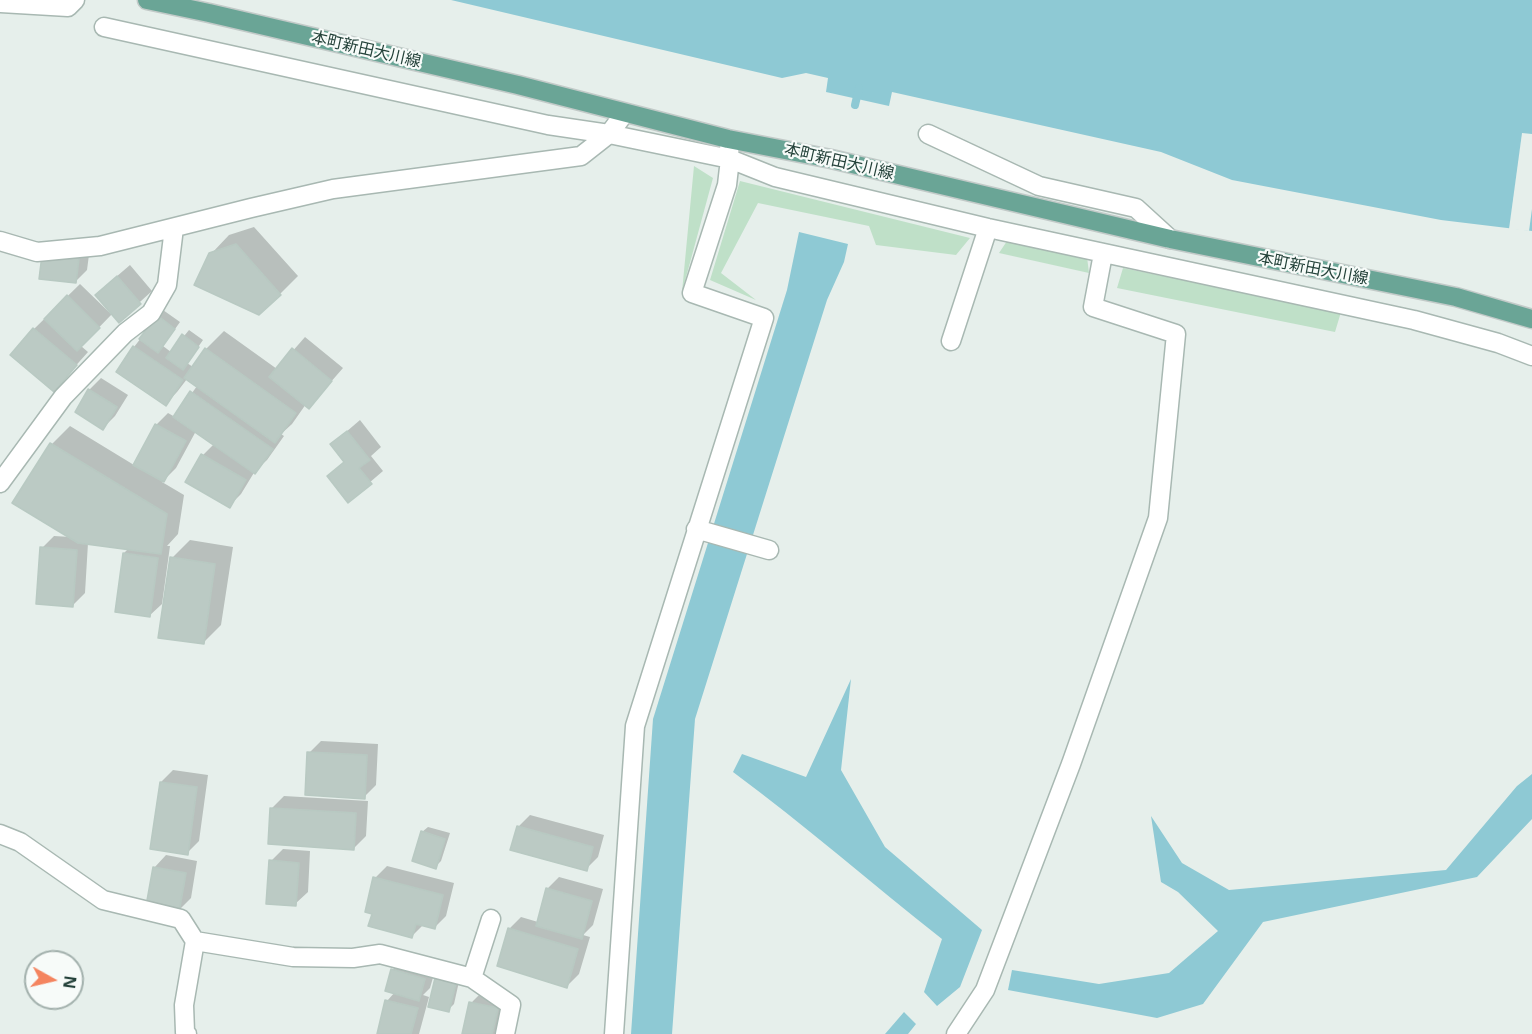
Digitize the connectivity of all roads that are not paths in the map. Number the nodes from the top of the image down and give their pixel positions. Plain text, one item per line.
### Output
1 (75, 0) edge
2 (147, 0) edge
3 (0, 3) edge
4 (203, 6) edge
5 (104, 27) dead end
6 (624, 114) junction
7 (609, 134) junction
8 (928, 134) dead end
9 (728, 139) junction
10 (730, 159) junction
11 (174, 228) junction
12 (988, 228) junction
13 (1170, 239) junction
14 (0, 241) edge
15 (1103, 254) junction
16 (1304, 267) junction
17 (1299, 294) junction
18 (1532, 319) edge
19 (951, 341) dead end
20 (1532, 356) edge
21 (0, 483) edge
22 (696, 529) junction
23 (769, 550) dead end
24 (0, 834) edge
25 (491, 919) dead end
26 (195, 941) junction
27 (472, 978) junction
28 (188, 1034) edge
29 (505, 1034) edge
30 (614, 1034) edge
31 (956, 1034) edge

1 - 3 street
2 - 4 main road, 本町新田大川線
4 - 6 main road, 本町新田大川線
5 - 7 street
6 - 7 street
6 - 9 main road, 本町新田大川線
7 - 10 street
7 - 11 street
8 - 13 street
9 - 10 street
9 - 13 main road, 本町新田大川線
10 - 12 street
10 - 22 street
11 - 14 street
11 - 21 street
12 - 15 street
12 - 19 street
13 - 16 main road, 本町新田大川線
15 - 17 street
15 - 31 street
16 - 17 street
16 - 18 main road, 本町新田大川線
17 - 20 street
22 - 23 street
22 - 30 street
24 - 26 street
25 - 27 street
26 - 27 street
26 - 28 street
27 - 29 street

